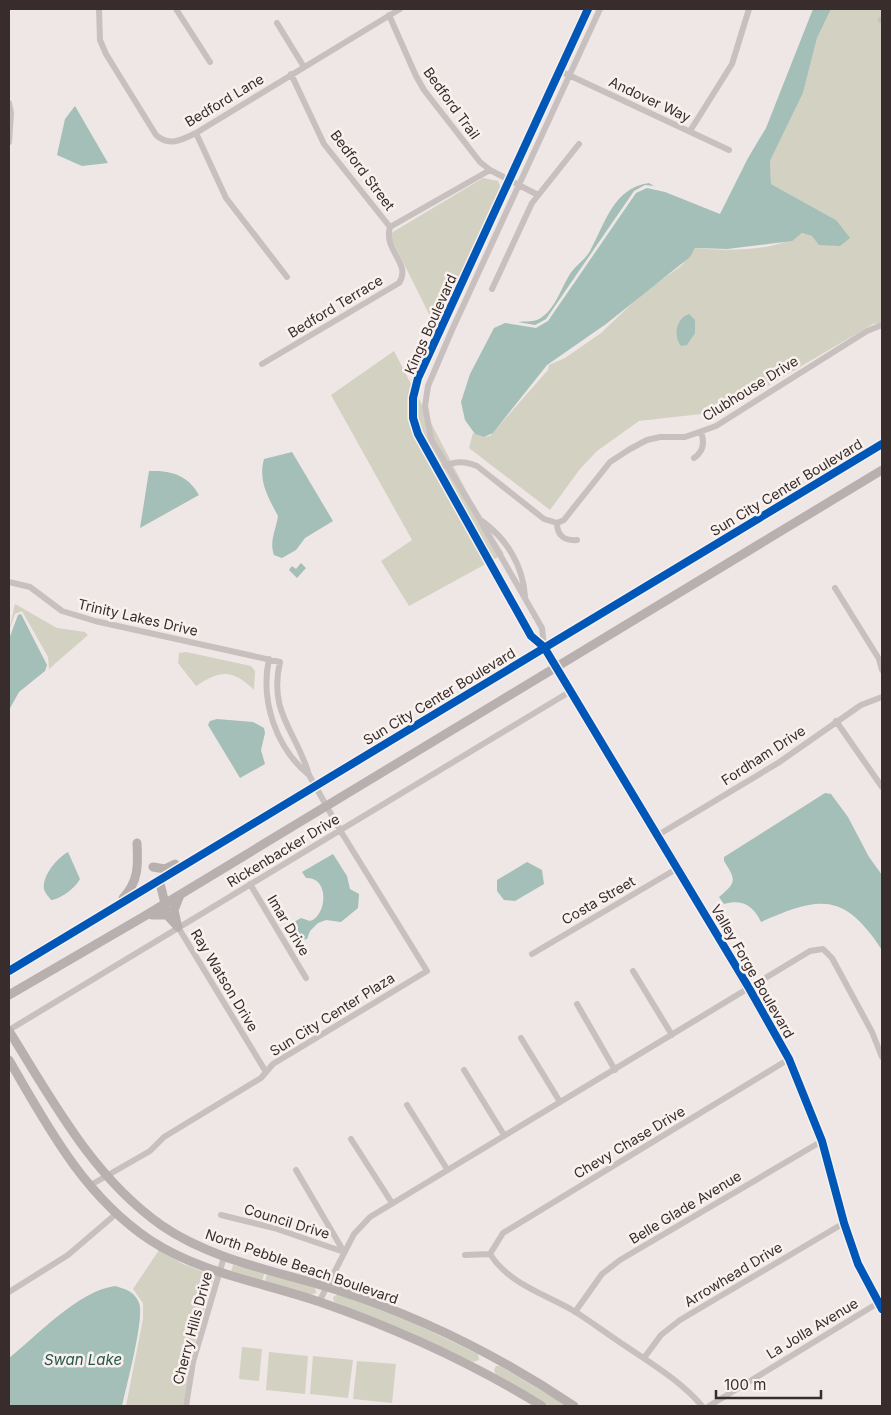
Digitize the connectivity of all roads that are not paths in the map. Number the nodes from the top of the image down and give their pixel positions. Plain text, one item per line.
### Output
1 (99, 9) edge
2 (176, 9) edge
3 (400, 9) edge
4 (588, 9) edge
5 (600, 9) edge
6 (749, 9) edge
7 (389, 15) junction
8 (277, 23) dead end
9 (210, 62) dead end
10 (304, 67) junction
11 (560, 71) junction
12 (291, 74) junction
13 (569, 75) junction
14 (9, 103) edge
15 (690, 131) junction
16 (196, 133) junction
17 (9, 142) edge
18 (579, 144) dead end
19 (729, 150) dead end
20 (490, 170) junction
21 (510, 180) junction
22 (520, 184) junction
23 (538, 195) junction
24 (390, 227) junction
25 (287, 277) dead end
26 (492, 290) dead end
27 (882, 325) edge
28 (262, 364) dead end
29 (701, 432) junction
30 (882, 444) edge
31 (694, 458) dead end
32 (447, 465) junction
33 (438, 470) junction
34 (882, 470) edge
35 (480, 520) junction
36 (557, 523) junction
37 (577, 540) dead end
38 (9, 582) edge
39 (835, 588) dead end
40 (526, 600) junction
41 (544, 647) junction
42 (269, 659) junction
43 (556, 667) junction
44 (882, 670) edge
45 (571, 691) junction
46 (882, 697) edge
47 (836, 721) junction
48 (309, 775) junction
49 (316, 786) junction
50 (882, 787) edge
51 (326, 805) junction
52 (340, 830) junction
53 (237, 832) junction
54 (658, 835) junction
55 (137, 843) dead end
56 (153, 867) dead end
57 (678, 868) junction
58 (160, 880) junction
59 (250, 884) junction
60 (180, 895) junction
61 (164, 905) junction
62 (110, 909) junction
63 (143, 918) junction
64 (170, 918) junction
65 (178, 927) junction
66 (532, 954) dead end
67 (9, 970) edge
68 (633, 970) dead end
69 (306, 978) dead end
70 (749, 988) junction
71 (9, 995) edge
72 (577, 1004) dead end
73 (9, 1030) edge
74 (672, 1035) junction
75 (521, 1038) dead end
76 (882, 1057) edge
77 (789, 1059) junction
78 (9, 1060) edge
79 (464, 1070) dead end
80 (615, 1070) junction
81 (266, 1072) junction
82 (560, 1102) junction
83 (407, 1105) dead end
84 (504, 1135) junction
85 (351, 1139) dead end
86 (822, 1141) junction
87 (447, 1169) junction
88 (296, 1170) dead end
89 (107, 1176) junction
90 (89, 1186) junction
91 (392, 1202) junction
92 (117, 1213) junction
93 (221, 1215) dead end
94 (844, 1223) junction
95 (163, 1226) junction
96 (152, 1241) junction
97 (344, 1252) junction
98 (490, 1254) junction
99 (465, 1255) dead end
100 (224, 1257) junction
101 (218, 1274) junction
102 (326, 1287) junction
103 (9, 1292) edge
104 (319, 1302) junction
105 (880, 1306) edge
106 (575, 1312) junction
107 (644, 1358) junction
108 (186, 1406) edge
109 (542, 1406) edge
110 (574, 1406) edge
111 (702, 1406) edge
112 (709, 1406) edge

1 - 16 street, Bedford Lane
2 - 9 street
3 - 7 street, Bedford Lane
4 - 11 street, Kings Boulevard
5 - 13 street, Kings Boulevard
6 - 15 street
7 - 10 street, Bedford Lane
7 - 20 street, Bedford Trail
8 - 10 street
10 - 12 street, Bedford Lane
11 - 13 street, Andover Way
11 - 21 street, Kings Boulevard
12 - 16 street, Bedford Lane
12 - 24 street, Bedford Street
13 - 15 street, Andover Way
13 - 22 street, Kings Boulevard
14 - 17 street
15 - 19 street, Andover Way
16 - 25 street
18 - 23 street
20 - 21 street, Bedford Trail
20 - 24 street
21 - 22 street, Bedford Trail
21 - 33 street, Kings Boulevard
22 - 23 street, Bedford Trail
22 - 32 street, Kings Boulevard
23 - 26 street
24 - 28 street, Bedford Terrace
27 - 29 street, Clubhouse Drive
29 - 31 street
29 - 36 street, Clubhouse Drive
30 - 41 main road, Sun City Center Boulevard
32 - 33 street
32 - 35 street, Kings Boulevard
32 - 36 street
33 - 41 street, Kings Boulevard
34 - 43 main road
35 - 40 street, Kings Boulevard
35 - 40 street, Kings Boulevard
36 - 37 street
38 - 42 street, Trinity Lakes Drive
39 - 44 street
40 - 41 street, Kings Boulevard
41 - 43 street, Kings Boulevard
41 - 49 main road, Sun City Center Boulevard
42 - 48 street, Trinity Lakes Drive
42 - 48 street, Trinity Lakes Drive
43 - 45 main road, Valley Forge Boulevard
43 - 51 main road
45 - 52 street, Rickenbacker Drive
45 - 54 main road, Valley Forge Boulevard
46 - 47 street, Fordham Drive
47 - 50 street
47 - 54 street, Fordham Drive
48 - 49 street, Trinity Lakes Drive
49 - 51 street, Trinity Lakes Drive
49 - 53 main road, Sun City Center Boulevard
51 - 52 street, Sun City Center Plaza
51 - 60 main road
52 - 59 street, Rickenbacker Drive
52 - 81 street, Sun City Center Plaza
53 - 56 main road
53 - 58 main road, Sun City Center Boulevard
54 - 57 main road, Valley Forge Boulevard
55 - 62 main road
57 - 66 street, Costa Street
57 - 70 main road, Valley Forge Boulevard
58 - 61 main road
58 - 62 main road, Sun City Center Boulevard
59 - 65 street, Rickenbacker Drive
59 - 69 street, Imar Drive
60 - 61 main road
60 - 65 main road
61 - 63 main road
61 - 64 main road
62 - 67 main road, Sun City Center Boulevard
63 - 64 main road
63 - 71 main road
64 - 65 main road
65 - 73 street, Rickenbacker Drive
65 - 81 street, Ray Watson Drive
68 - 74 street
70 - 74 street, Council Drive
70 - 76 street, Council Drive
70 - 77 main road, Valley Forge Boulevard
72 - 80 street
73 - 89 main road, North Pebble Beach Boulevard
74 - 80 street, Council Drive
75 - 82 street
77 - 86 main road, Valley Forge Boulevard
77 - 98 street, Chevy Chase Drive
78 - 90 main road, North Pebble Beach Boulevard
79 - 84 street
80 - 82 street, Council Drive
81 - 89 street, Sun City Center Plaza
82 - 84 street, Council Drive
83 - 87 street
84 - 87 street, Council Drive
85 - 91 street
86 - 94 main road, Valley Forge Boulevard
86 - 106 street, Belle Glade Avenue
87 - 91 street, Council Drive
88 - 97 street, Council Drive
89 - 90 street, Sun City Center Plaza
89 - 95 main road, North Pebble Beach Boulevard
90 - 92 main road, North Pebble Beach Boulevard
91 - 97 street, Council Drive
92 - 96 main road, North Pebble Beach Boulevard
92 - 103 street
93 - 97 street, Council Drive
94 - 105 main road, Valley Forge Boulevard
94 - 107 street, Arrowhead Drive
95 - 96 main road
95 - 100 main road, North Pebble Beach Boulevard
96 - 101 main road, North Pebble Beach Boulevard
97 - 102 street, Council Drive
98 - 99 street
98 - 106 street
100 - 101 street, Cherry Hills Drive
100 - 102 main road, North Pebble Beach Boulevard
101 - 104 main road, North Pebble Beach Boulevard
101 - 108 street, Cherry Hills Drive
102 - 104 street, Council Drive
102 - 110 main road, North Pebble Beach Boulevard
104 - 109 main road, North Pebble Beach Boulevard
105 - 112 street, La Jolla Avenue
106 - 107 street
107 - 111 street

